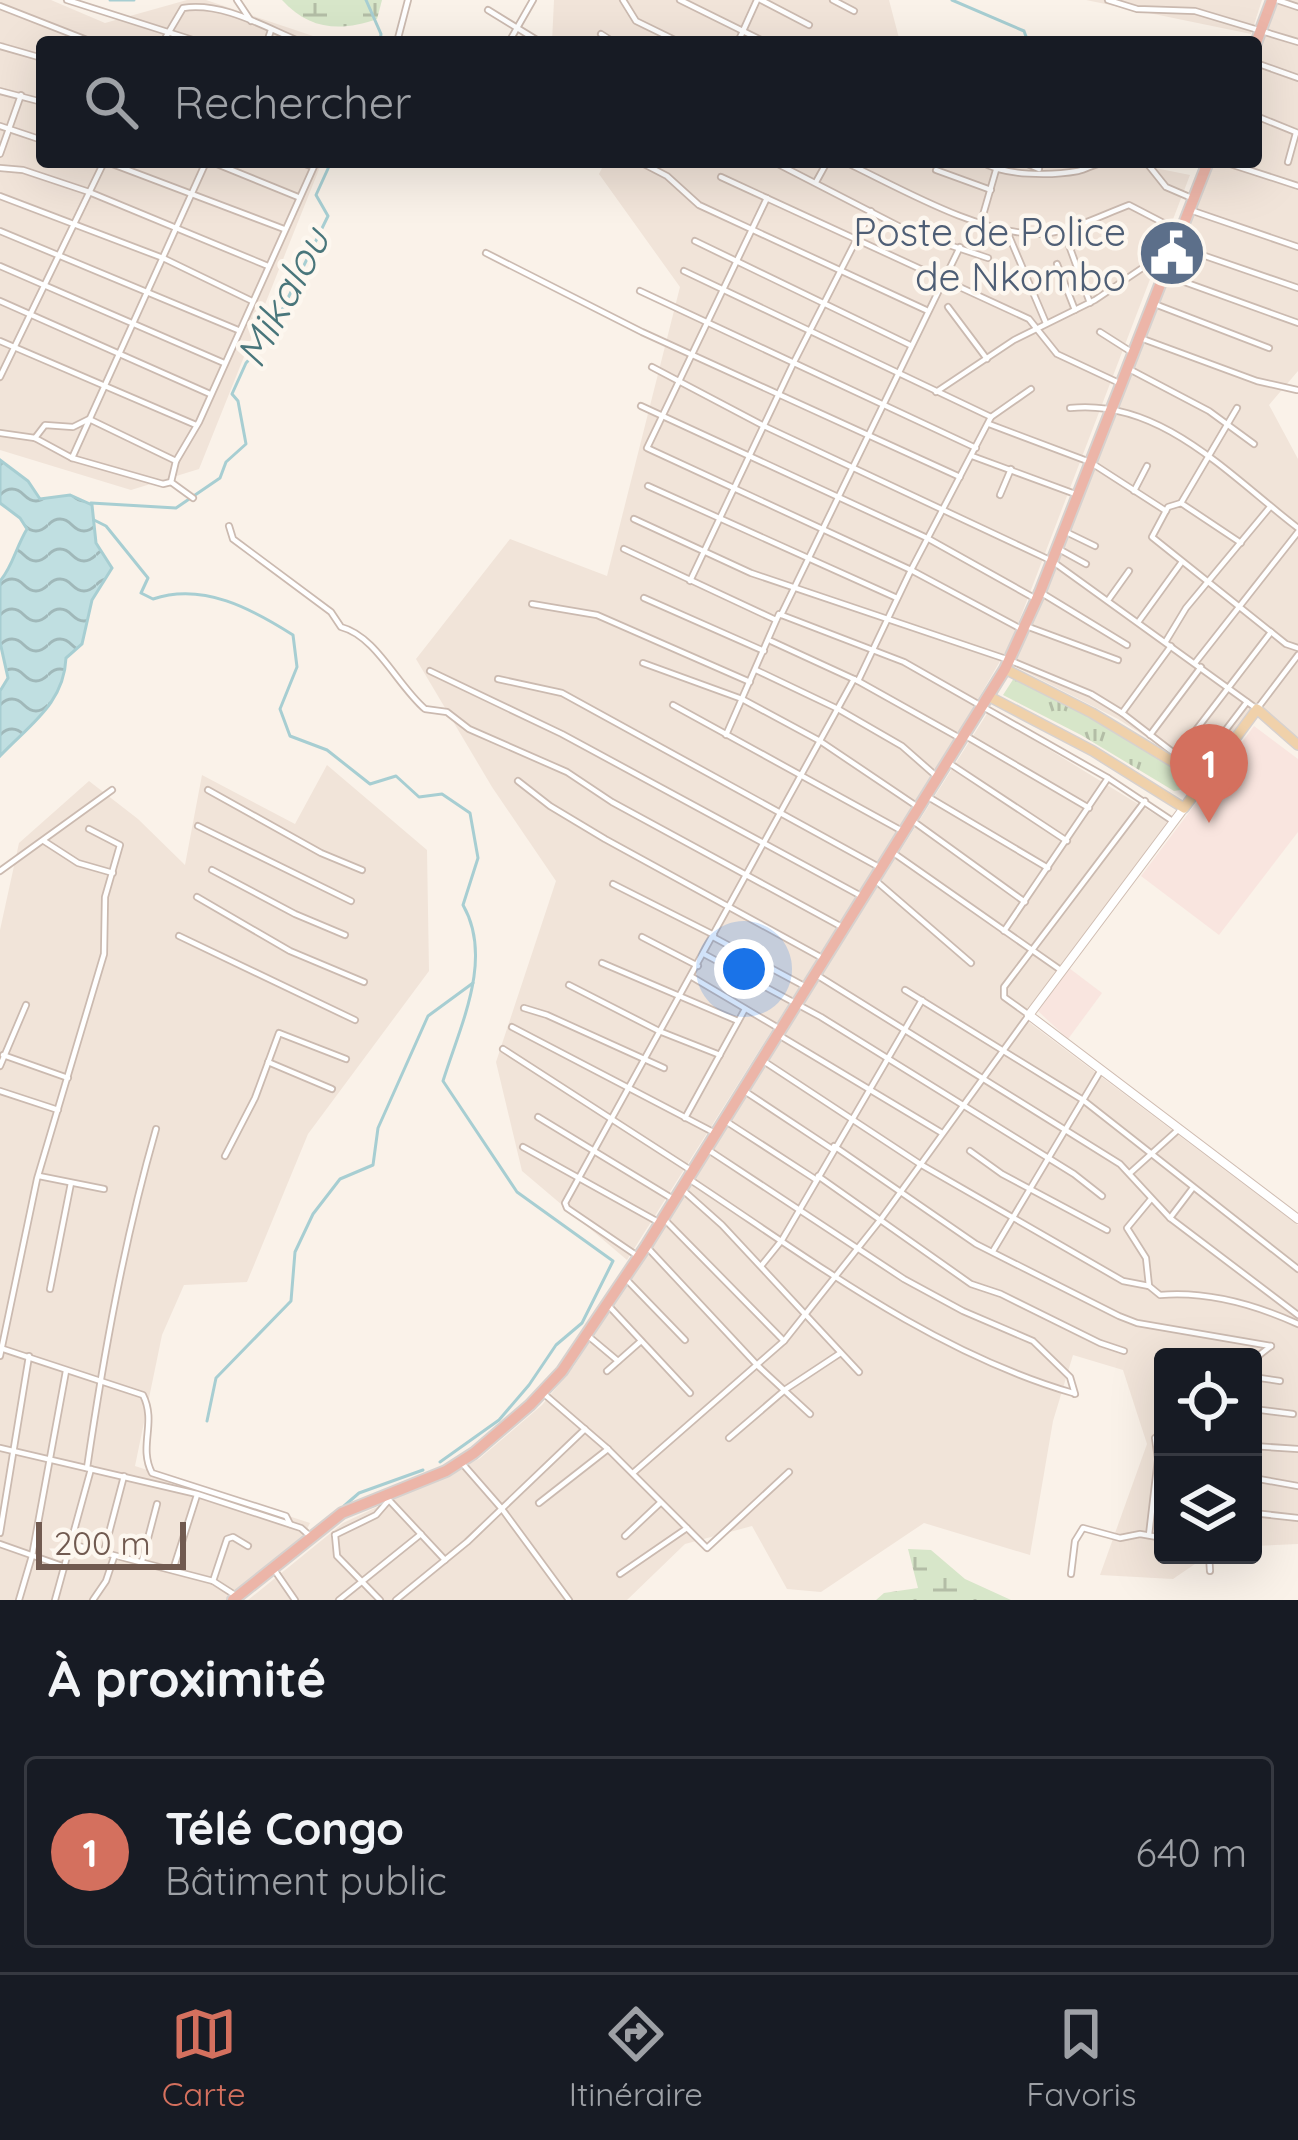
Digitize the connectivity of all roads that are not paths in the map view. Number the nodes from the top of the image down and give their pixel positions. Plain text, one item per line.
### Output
1 (67, 0) edge
2 (209, 0) edge
3 (237, 0) edge
4 (408, 0) edge
5 (533, 0) edge
6 (623, 0) edge
7 (680, 0) edge
8 (759, 0) edge
9 (833, 0) edge
10 (1108, 0) edge
11 (1274, 0) edge
12 (0, 6) edge
13 (1298, 7) edge
14 (216, 10) junction
15 (488, 10) dead end
16 (854, 11) dead end
17 (251, 21) junction
18 (808, 25) dead end
19 (518, 28) junction
20 (272, 30) junction
21 (1261, 30) junction
22 (743, 32) junction
23 (168, 33) junction
24 (601, 34) dead end
25 (77, 36) edge
26 (166, 36) edge
27 (178, 36) edge
28 (270, 36) edge
29 (286, 36) edge
30 (399, 36) edge
31 (513, 36) edge
32 (531, 36) edge
33 (604, 36) edge
34 (667, 36) edge
35 (741, 36) edge
36 (752, 36) edge
37 (1259, 36) edge
38 (1298, 42) edge
39 (0, 46) edge
40 (36, 56) edge
41 (1262, 65) edge
42 (1298, 79) edge
43 (0, 91) edge
44 (21, 95) junction
45 (36, 100) edge
46 (1262, 118) edge
47 (0, 126) edge
48 (11, 129) junction
49 (1297, 133) edge
50 (36, 138) edge
51 (0, 154) edge
52 (1288, 162) dead end
53 (0, 168) edge
54 (102, 168) edge
55 (122, 168) edge
56 (206, 168) edge
57 (224, 168) edge
58 (313, 168) edge
59 (652, 168) edge
60 (786, 168) edge
61 (823, 168) edge
62 (857, 168) edge
63 (993, 168) edge
64 (1037, 168) edge
65 (1086, 168) edge
66 (1150, 168) edge
67 (1206, 168) edge
68 (1243, 168) edge
69 (936, 170) dead end
70 (997, 170) junction
71 (1044, 171) junction
72 (721, 177) dead end
73 (816, 182) junction
74 (1298, 185) edge
75 (991, 190) junction
76 (89, 192) junction
77 (194, 194) junction
78 (0, 196) edge
79 (298, 197) junction
80 (767, 198) junction
81 (1192, 205) junction
82 (871, 212) junction
83 (981, 222) junction
84 (76, 223) junction
85 (178, 228) junction
86 (1063, 228) junction
87 (284, 229) junction
88 (753, 230) junction
89 (1006, 230) junction
90 (0, 231) edge
91 (1181, 232) junction
92 (855, 238) junction
93 (695, 241) dead end
94 (1175, 246) junction
95 (960, 247) junction
96 (1298, 247) edge
97 (485, 253) dead end
98 (62, 254) junction
99 (163, 258) junction
100 (988, 258) dead end
101 (738, 261) junction
102 (1057, 264) dead end
103 (0, 266) edge
104 (268, 266) junction
105 (684, 271) dead end
106 (840, 271) junction
107 (1165, 274) junction
108 (943, 280) junction
109 (46, 285) junction
110 (1298, 288) edge
111 (148, 289) junction
112 (640, 291) dead end
113 (724, 292) junction
114 (0, 301) edge
115 (252, 301) junction
116 (825, 302) junction
117 (1090, 303) junction
118 (1152, 303) junction
119 (948, 307) dead end
120 (926, 310) junction
121 (1075, 310) junction
122 (32, 315) junction
123 (134, 323) junction
124 (1046, 323) junction
125 (1298, 323) edge
126 (707, 324) junction
127 (1037, 328) junction
128 (238, 330) junction
129 (1100, 332) dead end
130 (809, 333) junction
131 (1139, 338) junction
132 (0, 340) edge
133 (910, 345) junction
134 (15, 347) junction
135 (1269, 348) dead end
136 (1133, 352) junction
137 (120, 353) junction
138 (691, 355) junction
139 (987, 358) junction
140 (224, 363) junction
141 (793, 364) junction
142 (652, 368) dead end
143 (1127, 368) junction
144 (897, 374) junction
145 (0, 377) edge
146 (678, 381) junction
147 (1121, 384) junction
148 (104, 386) junction
149 (1031, 388) dead end
150 (1297, 390) edge
151 (936, 392) junction
152 (210, 394) junction
153 (778, 394) junction
154 (883, 404) junction
155 (641, 406) dead end
156 (1112, 406) junction
157 (1070, 408) dead end
158 (1237, 408) dead end
159 (662, 416) junction
160 (89, 419) junction
161 (990, 420) junction
162 (196, 425) junction
163 (1229, 425) junction
164 (764, 426) junction
165 (0, 433) edge
166 (868, 435) junction
167 (35, 438) junction
168 (1254, 444) dead end
169 (976, 448) junction
170 (971, 457) junction
171 (1209, 457) junction
172 (72, 458) junction
173 (749, 458) junction
174 (176, 461) junction
175 (1090, 462) junction
176 (1147, 466) dead end
177 (852, 467) junction
178 (1011, 469) junction
179 (960, 477) junction
180 (170, 482) junction
181 (648, 486) dead end
182 (734, 488) junction
183 (1134, 491) junction
184 (1000, 495) dead end
185 (1078, 495) junction
186 (193, 498) dead end
187 (837, 498) junction
188 (1181, 503) junction
189 (1270, 507) junction
190 (943, 508) junction
191 (1166, 511) junction
192 (634, 519) dead end
193 (718, 520) junction
194 (229, 526) dead end
195 (821, 528) junction
196 (1298, 530) edge
197 (1064, 531) junction
198 (927, 538) junction
199 (1240, 543) junction
200 (1095, 546) dead end
201 (625, 549) dead end
202 (703, 552) junction
203 (1054, 554) junction
204 (809, 556) junction
205 (1181, 563) junction
206 (1086, 564) dead end
207 (910, 570) junction
208 (1129, 571) dead end
209 (690, 581) junction
210 (1206, 583) junction
211 (794, 588) junction
212 (1038, 596) junction
213 (644, 598) dead end
214 (896, 598) junction
215 (1109, 599) junction
216 (532, 604) dead end
217 (1237, 606) junction
218 (778, 617) junction
219 (887, 617) junction
220 (1138, 621) junction
221 (1025, 628) junction
222 (1271, 632) junction
223 (1298, 639) edge
224 (769, 640) junction
225 (1169, 644) junction
226 (1127, 645) dead end
227 (872, 650) junction
228 (1297, 650) edge
229 (764, 651) junction
230 (1118, 661) dead end
231 (643, 663) dead end
232 (1007, 664) junction
233 (1198, 665) junction
234 (756, 670) junction
235 (430, 671) dead end
236 (498, 679) dead end
237 (856, 680) junction
238 (750, 682) junction
239 (1230, 688) junction
240 (742, 699) junction
241 (987, 701) junction
242 (673, 704) dead end
243 (1252, 705) junction
244 (838, 709) junction
245 (1122, 712) junction
246 (1150, 734) junction
247 (726, 735) junction
248 (965, 738) junction
249 (820, 741) junction
250 (1298, 745) edge
251 (1177, 755) junction
252 (949, 763) junction
253 (802, 774) junction
254 (1108, 778) junction
255 (939, 779) junction
256 (1203, 780) junction
257 (518, 782) dead end
258 (112, 790) dead end
259 (208, 790) dead end
260 (1144, 801) junction
261 (924, 802) junction
262 (1089, 808) junction
263 (1184, 808) junction
264 (782, 812) junction
265 (912, 820) junction
266 (1174, 822) junction
267 (198, 826) dead end
268 (89, 829) dead end
269 (904, 832) junction
270 (43, 840) junction
271 (1067, 841) junction
272 (765, 844) junction
273 (892, 852) junction
274 (1048, 868) junction
275 (212, 870) dead end
276 (362, 870) dead end
277 (0, 871) edge
278 (113, 873) junction
279 (748, 874) junction
280 (878, 874) junction
281 (613, 884) dead end
282 (863, 897) junction
283 (197, 898) dead end
284 (351, 901) dead end
285 (1025, 902) junction
286 (730, 906) junction
287 (843, 928) junction
288 (1004, 932) junction
289 (345, 934) dead end
290 (179, 936) dead end
291 (713, 936) junction
292 (642, 937) dead end
293 (1031, 950) junction
294 (704, 954) junction
295 (824, 959) junction
296 (970, 962) dead end
297 (602, 963) dead end
298 (698, 966) junction
299 (1062, 971) junction
300 (814, 974) junction
301 (692, 977) junction
302 (364, 982) dead end
303 (569, 985) dead end
304 (806, 987) junction
305 (905, 990) dead end
306 (681, 996) junction
307 (922, 1000) junction
308 (796, 1003) junction
309 (26, 1005) dead end
310 (524, 1008) dead end
311 (745, 1009) junction
312 (1029, 1015) junction
313 (355, 1020) dead end
314 (738, 1022) junction
315 (512, 1027) dead end
316 (904, 1030) junction
317 (659, 1031) junction
318 (779, 1032) junction
319 (503, 1049) dead end
320 (1002, 1049) junction
321 (3, 1055) junction
322 (720, 1055) junction
323 (643, 1058) junction
324 (346, 1059) dead end
325 (762, 1060) junction
326 (887, 1060) junction
327 (268, 1062) junction
328 (0, 1066) edge
329 (664, 1068) dead end
330 (1101, 1070) junction
331 (68, 1078) junction
332 (981, 1078) junction
333 (627, 1088) junction
334 (332, 1089) dead end
335 (868, 1089) junction
336 (742, 1090) junction
337 (0, 1091) edge
338 (1083, 1100) junction
339 (961, 1106) junction
340 (58, 1110) junction
341 (538, 1117) dead end
342 (610, 1118) junction
343 (686, 1118) junction
344 (851, 1119) junction
345 (724, 1120) junction
346 (1064, 1128) junction
347 (156, 1129) dead end
348 (1179, 1129) junction
349 (716, 1133) junction
350 (942, 1133) junction
351 (524, 1147) dead end
352 (833, 1147) junction
353 (706, 1148) junction
354 (592, 1149) junction
355 (970, 1151) dead end
356 (1153, 1155) junction
357 (225, 1156) dead end
358 (1048, 1159) junction
359 (920, 1164) junction
360 (1130, 1173) junction
361 (577, 1175) junction
362 (38, 1176) junction
363 (817, 1177) junction
364 (71, 1183) junction
365 (683, 1184) junction
366 (1192, 1188) junction
367 (104, 1189) dead end
368 (1030, 1189) junction
369 (900, 1192) junction
370 (1102, 1196) dead end
371 (1151, 1199) junction
372 (799, 1212) junction
373 (1171, 1218) junction
374 (881, 1219) junction
375 (1298, 1219) edge
376 (662, 1220) junction
377 (1013, 1220) junction
378 (1107, 1230) dead end
379 (782, 1240) junction
380 (858, 1247) junction
381 (643, 1251) junction
382 (993, 1252) junction
383 (761, 1266) junction
384 (1298, 1269) edge
385 (836, 1275) junction
386 (625, 1277) junction
387 (1149, 1286) junction
388 (50, 1289) dead end
389 (608, 1304) junction
390 (806, 1314) junction
391 (1298, 1315) edge
392 (1298, 1324) edge
393 (587, 1335) junction
394 (685, 1340) dead end
395 (641, 1341) junction
396 (784, 1341) junction
397 (1, 1351) edge
398 (1124, 1352) dead end
399 (842, 1353) junction
400 (1262, 1353) edge
401 (29, 1357) junction
402 (618, 1361) junction
403 (758, 1366) junction
404 (67, 1368) junction
405 (607, 1371) dead end
406 (859, 1372) dead end
407 (1262, 1378) edge
408 (1280, 1381) dead end
409 (100, 1382) junction
410 (786, 1389) junction
411 (543, 1393) junction
412 (690, 1393) dead end
413 (1262, 1410) edge
414 (810, 1414) dead end
415 (1293, 1414) dead end
416 (585, 1429) junction
417 (729, 1438) dead end
418 (1262, 1447) edge
419 (0, 1448) edge
420 (608, 1449) junction
421 (1298, 1449) edge
422 (13, 1452) junction
423 (1158, 1456) edge
424 (48, 1460) junction
425 (461, 1462) junction
426 (89, 1468) junction
427 (789, 1472) dead end
428 (633, 1473) junction
429 (124, 1476) junction
430 (1262, 1480) edge
431 (1298, 1486) edge
432 (197, 1494) junction
433 (389, 1496) junction
434 (221, 1498) junction
435 (661, 1502) junction
436 (539, 1503) dead end
437 (157, 1504) dead end
438 (502, 1509) junction
439 (1262, 1514) edge
440 (1298, 1518) edge
441 (322, 1527) junction
442 (686, 1528) junction
443 (0, 1533) edge
444 (421, 1534) junction
445 (335, 1535) junction
446 (311, 1536) junction
447 (625, 1536) dead end
448 (1149, 1536) junction
449 (1154, 1537) edge
450 (0, 1544) edge
451 (71, 1544) junction
452 (248, 1546) dead end
453 (104, 1552) junction
454 (115, 1554) junction
455 (32, 1556) junction
456 (445, 1560) junction
457 (142, 1562) junction
458 (1210, 1564) edge
459 (65, 1567) junction
460 (273, 1568) junction
461 (173, 1570) junction
462 (1210, 1571) dead end
463 (620, 1574) dead end
464 (1071, 1574) dead end
465 (213, 1581) junction
466 (363, 1582) junction
467 (241, 1597) edge
468 (19, 1600) edge
469 (55, 1600) edge
470 (93, 1600) edge
471 (296, 1600) edge
472 (340, 1600) edge
473 (380, 1600) edge
474 (396, 1600) edge
475 (569, 1600) edge

1 - 23 street
2 - 14 street
3 - 17 street
4 - 30 street
5 - 19 street
6 - 34 street
7 - 22 street
8 - 18 street
8 - 22 street
9 - 16 street
10 - 21 street
11 - 13 street
11 - 21 highway
12 - 25 street
14 - 17 street
14 - 23 street
15 - 19 street
17 - 20 street
19 - 31 street
19 - 32 street
20 - 28 street
20 - 29 street
21 - 37 highway
21 - 38 street
22 - 35 street
22 - 36 street
23 - 26 street
23 - 27 street
24 - 33 street
39 - 40 street
41 - 42 street
43 - 44 street
44 - 45 street
44 - 48 street
46 - 49 street
47 - 48 street
48 - 50 street
48 - 51 street
49 - 52 street
53 - 76 street
54 - 76 street
55 - 77 street
56 - 77 street
57 - 79 street
58 - 79 street
59 - 88 street
60 - 73 street
61 - 73 street
62 - 83 street
63 - 70 street
64 - 71 street
65 - 71 street
66 - 81 street
67 - 81 highway
68 - 74 street
69 - 75 street
70 - 71 street
70 - 75 street
72 - 80 street
73 - 82 street
75 - 83 street
76 - 84 street
76 - 85 street
77 - 85 street
77 - 87 street
78 - 84 street
79 - 87 street
80 - 88 street
80 - 92 street
81 - 91 highway
81 - 96 street
82 - 92 street
82 - 95 street
83 - 89 street
84 - 98 street
84 - 99 street
85 - 99 street
85 - 104 street
86 - 89 street
86 - 91 street
86 - 117 street
87 - 104 street
88 - 101 street
88 - 106 street
89 - 124 street
90 - 98 street
91 - 94 highway
92 - 106 street
92 - 108 street
93 - 101 street
94 - 107 highway
94 - 110 street
94 - 117 street
95 - 100 street
95 - 108 street
97 - 138 street
98 - 109 street
98 - 111 street
99 - 111 street
99 - 115 street
101 - 113 street
101 - 116 street
102 - 121 street
103 - 109 street
104 - 115 street
105 - 113 street
106 - 116 street
106 - 120 street
107 - 118 highway
107 - 125 street
108 - 120 street
108 - 127 street
109 - 122 street
109 - 123 street
111 - 123 street
111 - 128 street
112 - 126 street
113 - 126 street
113 - 130 street
114 - 122 street
115 - 128 street
116 - 130 street
116 - 133 street
117 - 121 street
118 - 131 highway
118 - 135 street
119 - 139 street
120 - 133 street
121 - 124 street
122 - 134 street
122 - 137 street
123 - 137 street
123 - 140 street
124 - 127 street
126 - 138 street
126 - 141 street
127 - 139 street
127 - 147 street
128 - 140 street
129 - 136 street
130 - 141 street
130 - 144 street
131 - 136 highway
131 - 150 street
132 - 134 street
133 - 144 street
134 - 145 street
134 - 148 street
136 - 143 highway
137 - 148 street
137 - 152 street
138 - 146 street
138 - 153 street
139 - 151 street
140 - 152 street
141 - 153 street
141 - 154 street
142 - 146 street
143 - 147 highway
143 - 163 street
144 - 151 street
144 - 154 street
146 - 159 street
146 - 164 street
147 - 156 highway
148 - 160 street
148 - 162 street
149 - 161 street
151 - 161 street
152 - 162 street
153 - 164 street
153 - 166 street
154 - 166 street
154 - 169 street
155 - 159 street
156 - 157 street
156 - 171 street
156 - 175 highway
158 - 163 street
159 - 173 street
159 - 182 street
160 - 167 street
160 - 172 street
160 - 174 street
161 - 169 street
161 - 175 street
162 - 174 street
163 - 168 street
163 - 171 street
164 - 173 street
164 - 177 street
165 - 167 street
166 - 177 street
166 - 179 street
167 - 172 street
169 - 170 street
170 - 178 street
170 - 179 street
171 - 188 street
171 - 189 street
172 - 180 street
173 - 182 street
173 - 187 street
174 - 180 street
175 - 183 street
175 - 185 highway
176 - 183 street
177 - 187 street
177 - 190 street
178 - 184 street
178 - 185 street
179 - 190 street
180 - 186 street
181 - 193 street
182 - 193 street
182 - 195 street
183 - 191 street
185 - 197 highway
187 - 195 street
187 - 198 street
188 - 191 street
188 - 199 street
189 - 196 street
189 - 199 street
190 - 198 street
190 - 203 street
191 - 205 street
192 - 202 street
193 - 202 street
193 - 204 street
194 - 279 street
195 - 204 street
195 - 207 street
196 - 217 street
197 - 200 street
197 - 203 highway
198 - 207 street
198 - 212 street
199 - 210 street
201 - 209 street
202 - 209 street
202 - 211 street
203 - 206 street
203 - 212 highway
203 - 215 street
204 - 211 street
204 - 214 street
205 - 210 street
205 - 220 street
207 - 214 street
207 - 221 street
208 - 215 street
209 - 218 street
210 - 217 street
210 - 225 street
211 - 218 street
211 - 219 street
212 - 221 highway
212 - 226 street
213 - 229 street
214 - 219 street
215 - 220 street
216 - 238 street
217 - 222 street
217 - 233 street
218 - 224 street
218 - 227 street
219 - 227 street
219 - 232 street
220 - 225 street
221 - 230 street
221 - 232 highway
222 - 228 street
222 - 239 street
223 - 228 street
224 - 229 street
224 - 237 street
225 - 233 street
225 - 245 street
227 - 237 street
227 - 241 street
228 - 243 street
229 - 234 street
231 - 240 street
232 - 241 highway
232 - 245 street
232 - 256 main road
233 - 239 street
233 - 246 street
234 - 238 street
234 - 244 street
235 - 272 street
236 - 264 street
237 - 244 street
237 - 248 street
238 - 240 street
239 - 243 street
239 - 251 street
240 - 247 street
240 - 249 street
241 - 248 highway
241 - 254 street
241 - 263 main road
242 - 247 street
243 - 250 main road
243 - 251 street
243 - 256 main road
244 - 249 street
244 - 255 street
245 - 246 street
246 - 251 street
247 - 253 street
248 - 252 highway
248 - 262 street
249 - 253 street
249 - 261 street
252 - 255 highway
252 - 271 street
253 - 264 street
253 - 269 street
254 - 260 street
254 - 262 street
255 - 261 highway
256 - 263 main road
257 - 286 street
258 - 270 street
259 - 276 street
260 - 266 street
260 - 293 street
261 - 265 highway
261 - 274 street
262 - 271 street
263 - 266 street
264 - 272 street
264 - 280 street
265 - 269 highway
265 - 285 street
266 - 299 street
267 - 284 street
268 - 278 street
269 - 273 highway
270 - 277 street
270 - 278 street
271 - 274 street
272 - 279 street
272 - 282 street
273 - 280 highway
273 - 288 street
274 - 285 street
275 - 289 street
278 - 331 street
279 - 286 street
279 - 287 street
280 - 282 highway
280 - 296 street
281 - 291 street
282 - 287 highway
283 - 302 street
285 - 288 street
286 - 291 street
286 - 295 street
287 - 295 highway
288 - 293 street
290 - 313 street
291 - 294 street
291 - 304 street
292 - 298 street
293 - 299 street
293 - 312 street
294 - 298 street
294 - 308 street
295 - 300 highway
297 - 306 street
298 - 301 street
299 - 312 street
300 - 304 highway
300 - 316 street
301 - 306 street
301 - 311 street
303 - 317 street
304 - 308 highway
305 - 307 street
306 - 314 street
306 - 317 street
307 - 316 street
307 - 320 street
308 - 318 highway
308 - 326 street
309 - 321 street
310 - 323 street
311 - 314 street
311 - 318 street
312 - 320 street
312 - 330 street
314 - 322 street
315 - 333 street
316 - 326 street
316 - 332 street
317 - 322 street
317 - 323 street
318 - 325 highway
318 - 335 street
319 - 342 street
320 - 332 street
320 - 338 street
321 - 328 street
321 - 331 street
322 - 343 street
323 - 329 street
323 - 333 street
324 - 327 street
325 - 336 highway
325 - 344 street
326 - 335 street
326 - 339 street
327 - 334 street
327 - 357 street
330 - 338 street
330 - 348 street
331 - 340 street
332 - 339 street
332 - 346 street
333 - 342 street
333 - 343 street
335 - 344 street
335 - 350 street
336 - 345 highway
336 - 352 street
337 - 340 street
338 - 346 street
338 - 356 street
339 - 350 street
339 - 358 street
340 - 362 street
341 - 354 street
342 - 354 street
342 - 365 street
343 - 349 street
344 - 352 street
344 - 359 street
345 - 349 highway
345 - 363 street
346 - 358 street
346 - 360 street
347 - 409 street
348 - 356 street
348 - 375 street
349 - 353 highway
350 - 359 street
351 - 361 street
352 - 363 street
352 - 369 street
353 - 365 highway
353 - 372 street
354 - 361 street
354 - 365 street
355 - 368 street
356 - 360 street
356 - 366 street
358 - 368 street
358 - 370 street
359 - 369 street
359 - 377 street
360 - 371 street
361 - 376 street
361 - 381 street
362 - 364 street
362 - 397 street
363 - 372 street
363 - 374 street
364 - 367 street
364 - 388 street
365 - 376 highway
365 - 379 street
365 - 383 street
366 - 373 street
366 - 384 street
368 - 377 street
368 - 378 street
369 - 374 street
369 - 382 street
371 - 373 street
371 - 387 street
372 - 379 street
372 - 380 street
373 - 391 street
374 - 380 street
374 - 398 street
376 - 381 highway
376 - 396 street
377 - 382 street
377 - 387 street
379 - 383 street
379 - 385 street
380 - 385 street
380 - 385 street
381 - 386 highway
381 - 403 street
382 - 400 street
383 - 390 street
385 - 390 street
386 - 389 highway
386 - 394 street
387 - 392 street
389 - 393 highway
389 - 395 street
390 - 396 street
390 - 399 street
393 - 402 street
393 - 411 highway
395 - 402 street
395 - 412 street
396 - 403 street
397 - 401 street
399 - 406 street
399 - 410 street
401 - 404 street
401 - 422 street
402 - 405 street
403 - 410 street
403 - 428 street
404 - 409 street
404 - 424 street
407 - 408 street
409 - 426 street
409 - 434 street
410 - 414 street
410 - 417 street
411 - 416 street
411 - 425 highway
413 - 415 street
416 - 420 street
416 - 438 street
418 - 421 street
419 - 422 street
420 - 428 street
420 - 436 street
422 - 424 street
422 - 443 street
423 - 448 street
424 - 426 street
424 - 455 street
425 - 433 highway
425 - 438 street
426 - 429 street
426 - 451 street
427 - 442 street
428 - 435 street
429 - 432 street
429 - 453 street
430 - 431 street
432 - 434 street
432 - 461 street
433 - 441 highway
433 - 444 street
433 - 445 street
434 - 446 street
435 - 442 street
435 - 447 street
437 - 457 street
438 - 456 street
438 - 475 street
439 - 440 street
441 - 445 street
441 - 446 highway
442 - 463 street
444 - 456 street
444 - 466 street
445 - 466 street
446 - 460 highway
448 - 449 street
448 - 464 street
450 - 455 street
451 - 453 street
451 - 459 street
452 - 465 street
453 - 454 street
454 - 457 street
454 - 470 street
455 - 459 street
455 - 468 street
456 - 474 street
457 - 461 street
458 - 462 street
459 - 469 street
460 - 467 highway
460 - 471 street
461 - 465 street
465 - 467 street
466 - 472 street
466 - 473 street

